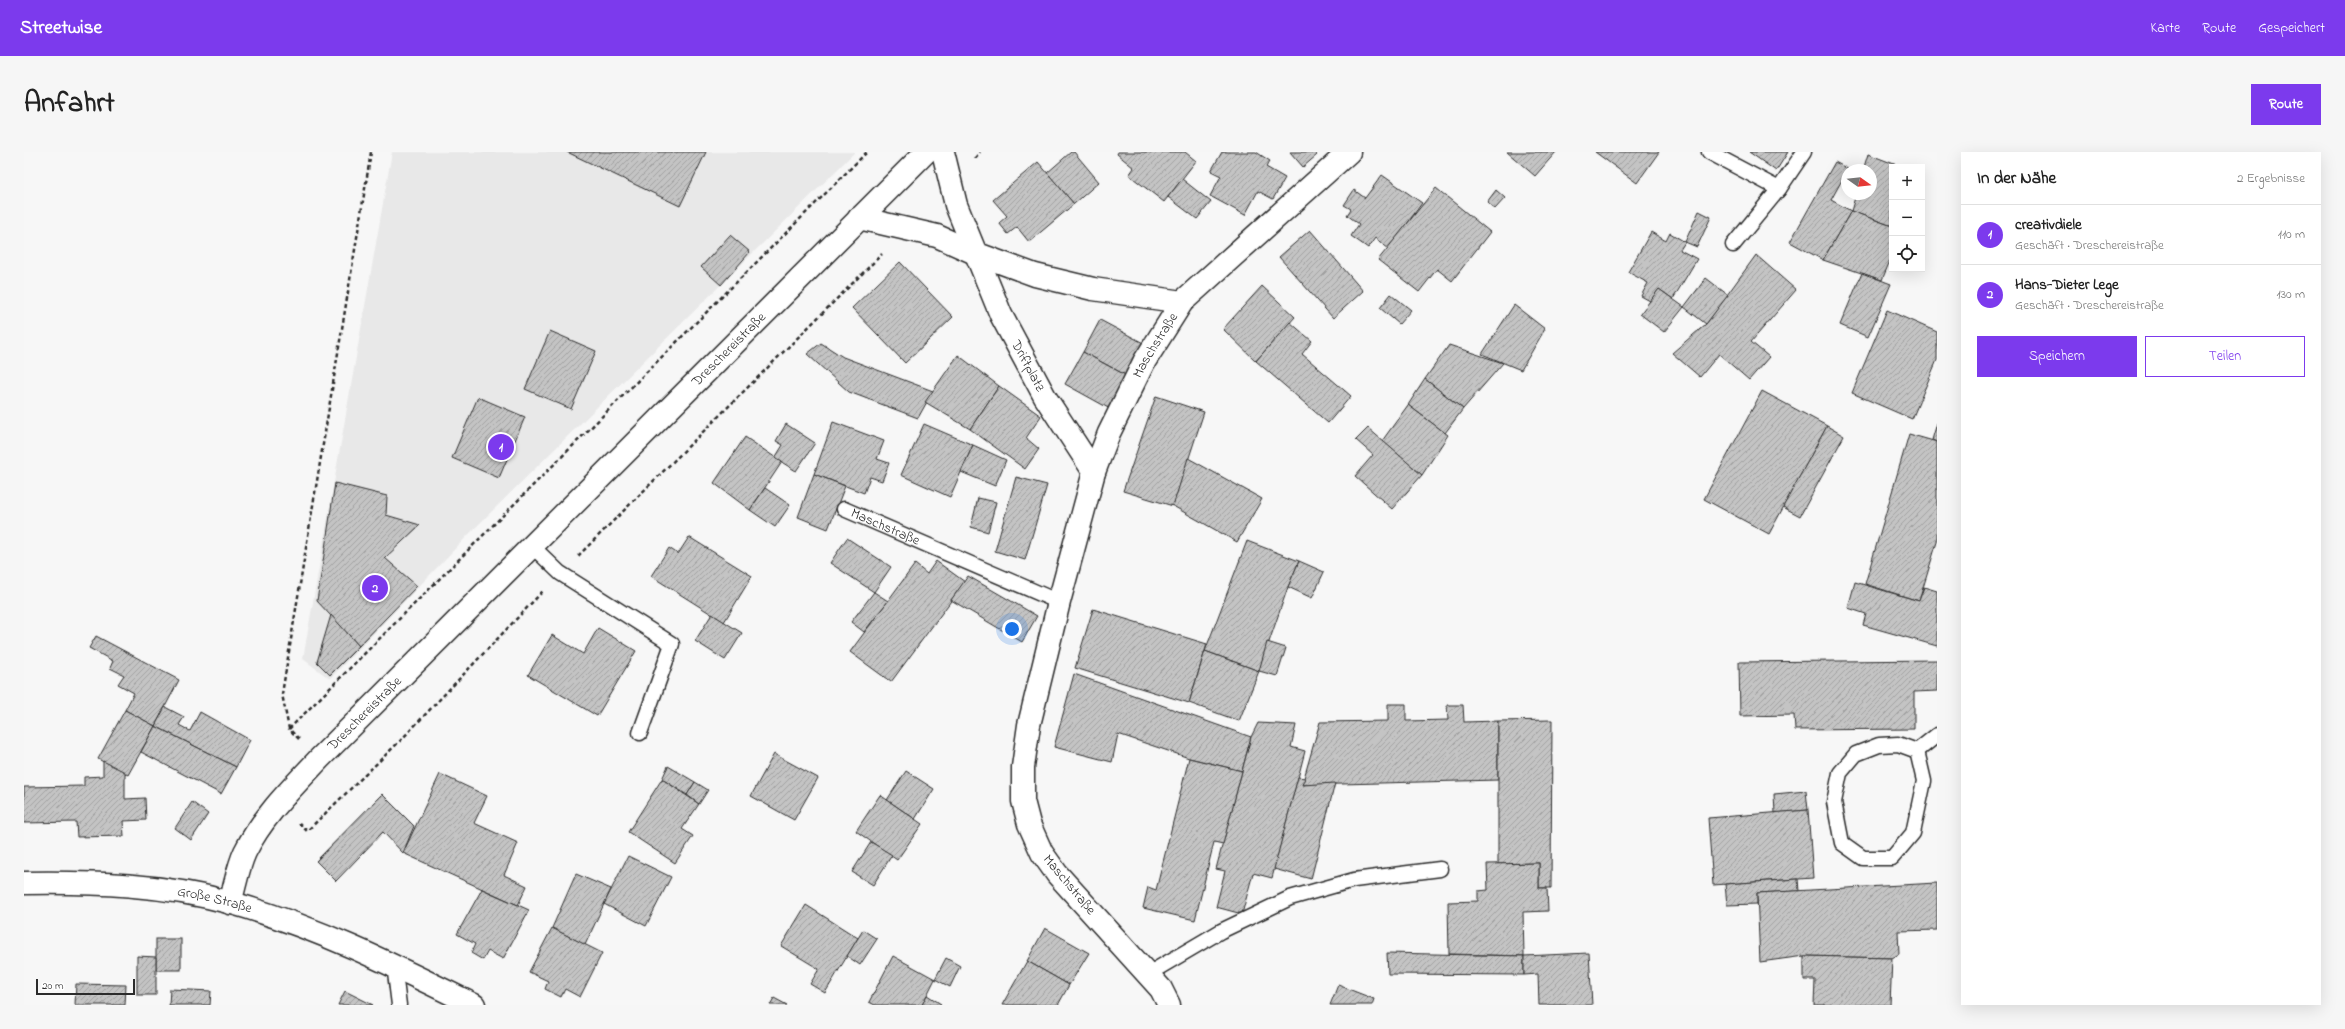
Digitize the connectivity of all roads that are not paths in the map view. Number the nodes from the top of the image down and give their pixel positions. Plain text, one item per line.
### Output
1 (926, 152) edge
2 (943, 152) edge
3 (1349, 152) edge
4 (1709, 152) edge
5 (1804, 152) edge
6 (1779, 188) junction
7 (859, 218) junction
8 (1733, 245) dead end
9 (975, 253) junction
10 (1182, 302) junction
11 (1094, 472) junction
12 (844, 509) dead end
13 (532, 546) junction
14 (1059, 602) junction
15 (640, 733) dead end
16 (1937, 735) edge
17 (1917, 751) junction
18 (1440, 869) dead end
19 (24, 883) edge
20 (230, 903) junction
21 (394, 965) junction
22 (1148, 974) junction
23 (399, 1005) edge
24 (474, 1005) edge
25 (1169, 1005) edge

1 - 7 street, Dreschereistraße
2 - 9 street, Driftplatz
3 - 10 street, Maschstraße
4 - 6 lane
5 - 6 lane
6 - 8 lane
7 - 9 street
7 - 13 street, Dreschereistraße
9 - 10 street
9 - 11 street, Driftplatz
10 - 11 street, Maschstraße
11 - 14 street, Maschstraße
12 - 14 lane, Maschstraße
13 - 15 lane
13 - 20 street, Dreschereistraße
14 - 22 street, Maschstraße
16 - 17 lane
17 - 17 lane
18 - 22 lane
19 - 20 street, Große Straße
20 - 21 street, Große Straße
21 - 23 lane
21 - 24 street, Große Straße
22 - 25 street, Maschstraße

